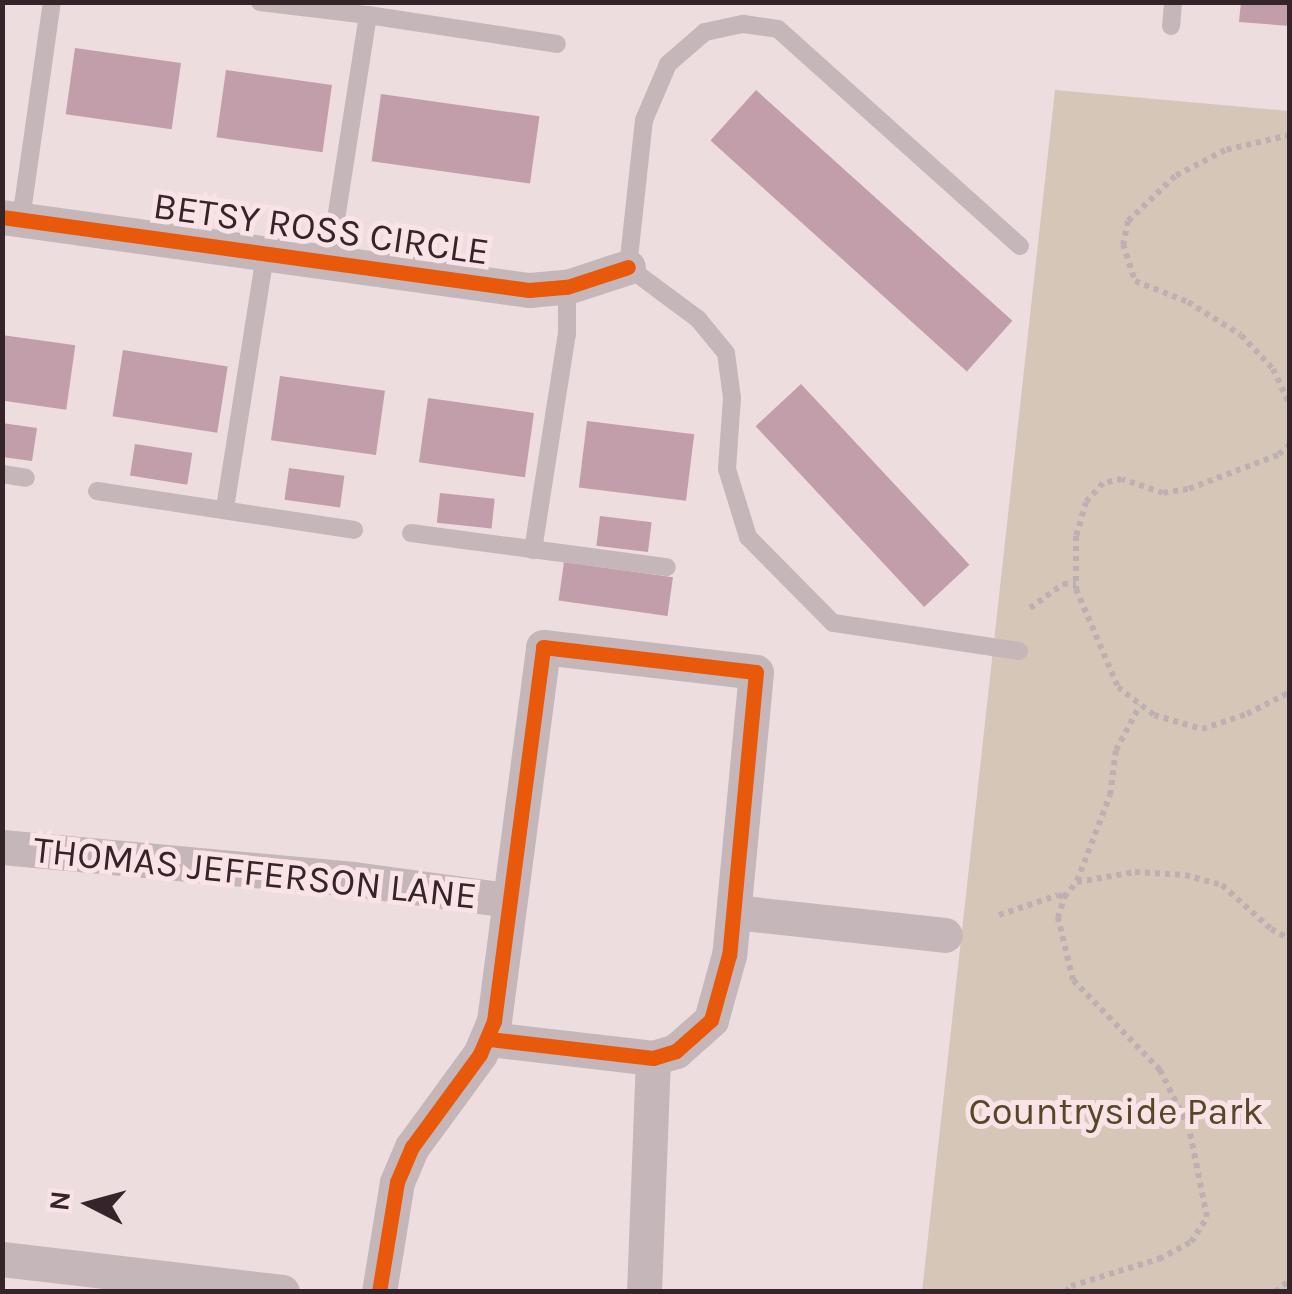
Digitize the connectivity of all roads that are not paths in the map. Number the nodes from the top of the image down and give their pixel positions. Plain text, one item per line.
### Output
1 (52, 2) edge
2 (260, 2) edge
3 (1172, 2) edge
4 (368, 14) junction
5 (1171, 26) dead end
6 (557, 44) dead end
7 (12, 218) edge
8 (1020, 246) dead end
9 (266, 255) junction
10 (329, 264) junction
11 (628, 267) junction
12 (566, 287) junction
13 (2, 474) edge
14 (26, 478) dead end
15 (97, 491) dead end
16 (225, 508) junction
17 (354, 530) dead end
18 (411, 533) dead end
19 (533, 550) junction
20 (667, 566) dead end
21 (1018, 651) dead end
22 (2, 848) edge
23 (508, 900) junction
24 (734, 912) junction
25 (945, 935) dead end
26 (488, 1039) junction
27 (653, 1058) junction
28 (2, 1260) edge
29 (282, 1292) edge
30 (380, 1292) edge
31 (644, 1292) edge

1 - 7 lane
2 - 4 lane
3 - 5 lane
4 - 6 lane
4 - 10 lane
7 - 9 street, BETSY ROSS CIRCLE
8 - 11 lane
9 - 10 street, BETSY ROSS CIRCLE
9 - 16 lane
10 - 12 street, BETSY ROSS CIRCLE
11 - 12 street, BETSY ROSS CIRCLE
11 - 21 lane
12 - 19 lane
13 - 14 lane
15 - 16 lane
16 - 17 lane
18 - 19 lane
19 - 20 lane
22 - 23 street, THOMAS JEFFERSON LANE
23 - 24 street
23 - 26 street
24 - 25 street
24 - 27 street
26 - 27 street
26 - 30 street
27 - 31 street
28 - 29 street

